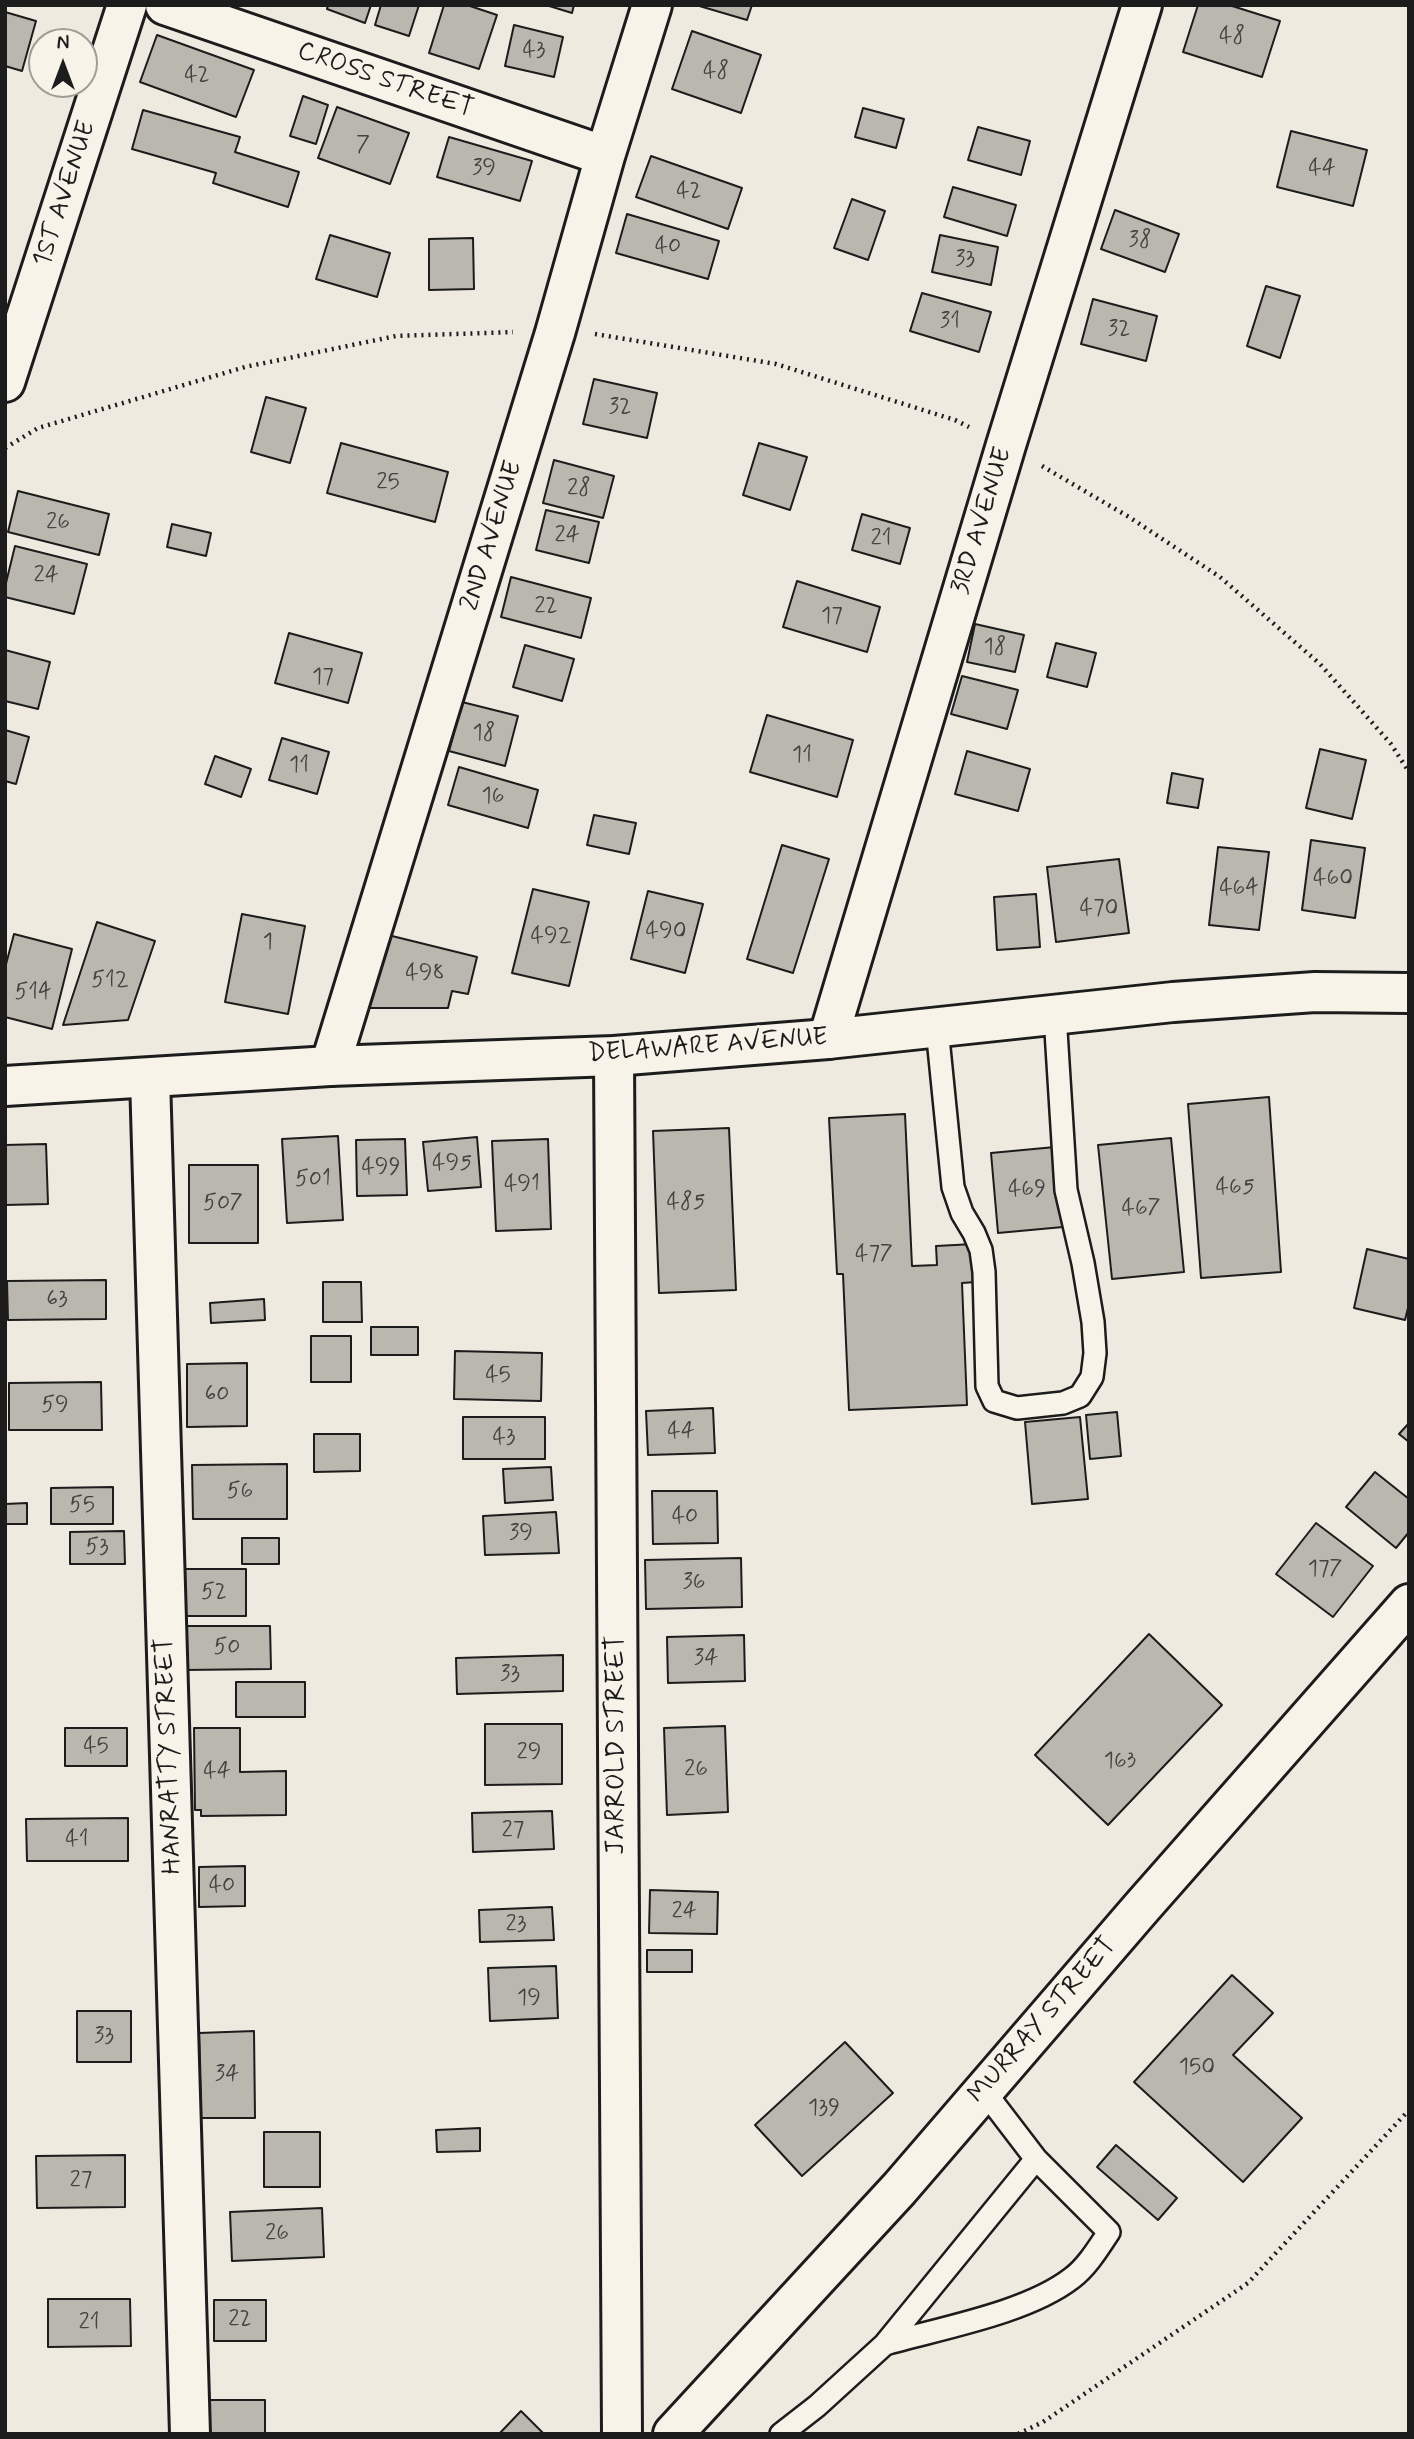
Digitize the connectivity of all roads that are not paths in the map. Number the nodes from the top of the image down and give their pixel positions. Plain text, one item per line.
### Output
1 (127, 5) edge
2 (164, 5) edge
3 (652, 5) edge
4 (1142, 5) edge
5 (605, 156) junction
6 (5, 382) edge
7 (1409, 993) edge
8 (1055, 1015) junction
9 (937, 1028) junction
10 (828, 1039) junction
11 (614, 1056) junction
12 (330, 1066) junction
13 (150, 1078) junction
14 (5, 1086) edge
15 (1409, 1604) edge
16 (984, 2091) junction
17 (1036, 2159) junction
18 (885, 2344) junction
19 (190, 2434) edge
20 (622, 2434) edge
21 (673, 2434) edge
22 (781, 2434) edge

1 - 6 street, 1ST AVENUE
2 - 5 street, CROSS STREET
3 - 5 street, 2ND AVENUE
4 - 10 street, 3RD AVENUE
5 - 12 street, 2ND AVENUE
7 - 8 street, DELAWARE AVENUE
8 - 9 street, DELAWARE AVENUE
8 - 9 lane
9 - 10 street, DELAWARE AVENUE
10 - 11 street, DELAWARE AVENUE
11 - 12 street, DELAWARE AVENUE
11 - 20 street, JARROLD STREET
12 - 13 street, DELAWARE AVENUE
13 - 14 street, DELAWARE AVENUE
13 - 19 street, HANRATTY STREET
15 - 16 street, MURRAY STREET
16 - 17 lane
16 - 21 street, MURRAY STREET
17 - 18 lane
17 - 18 lane
18 - 22 lane

